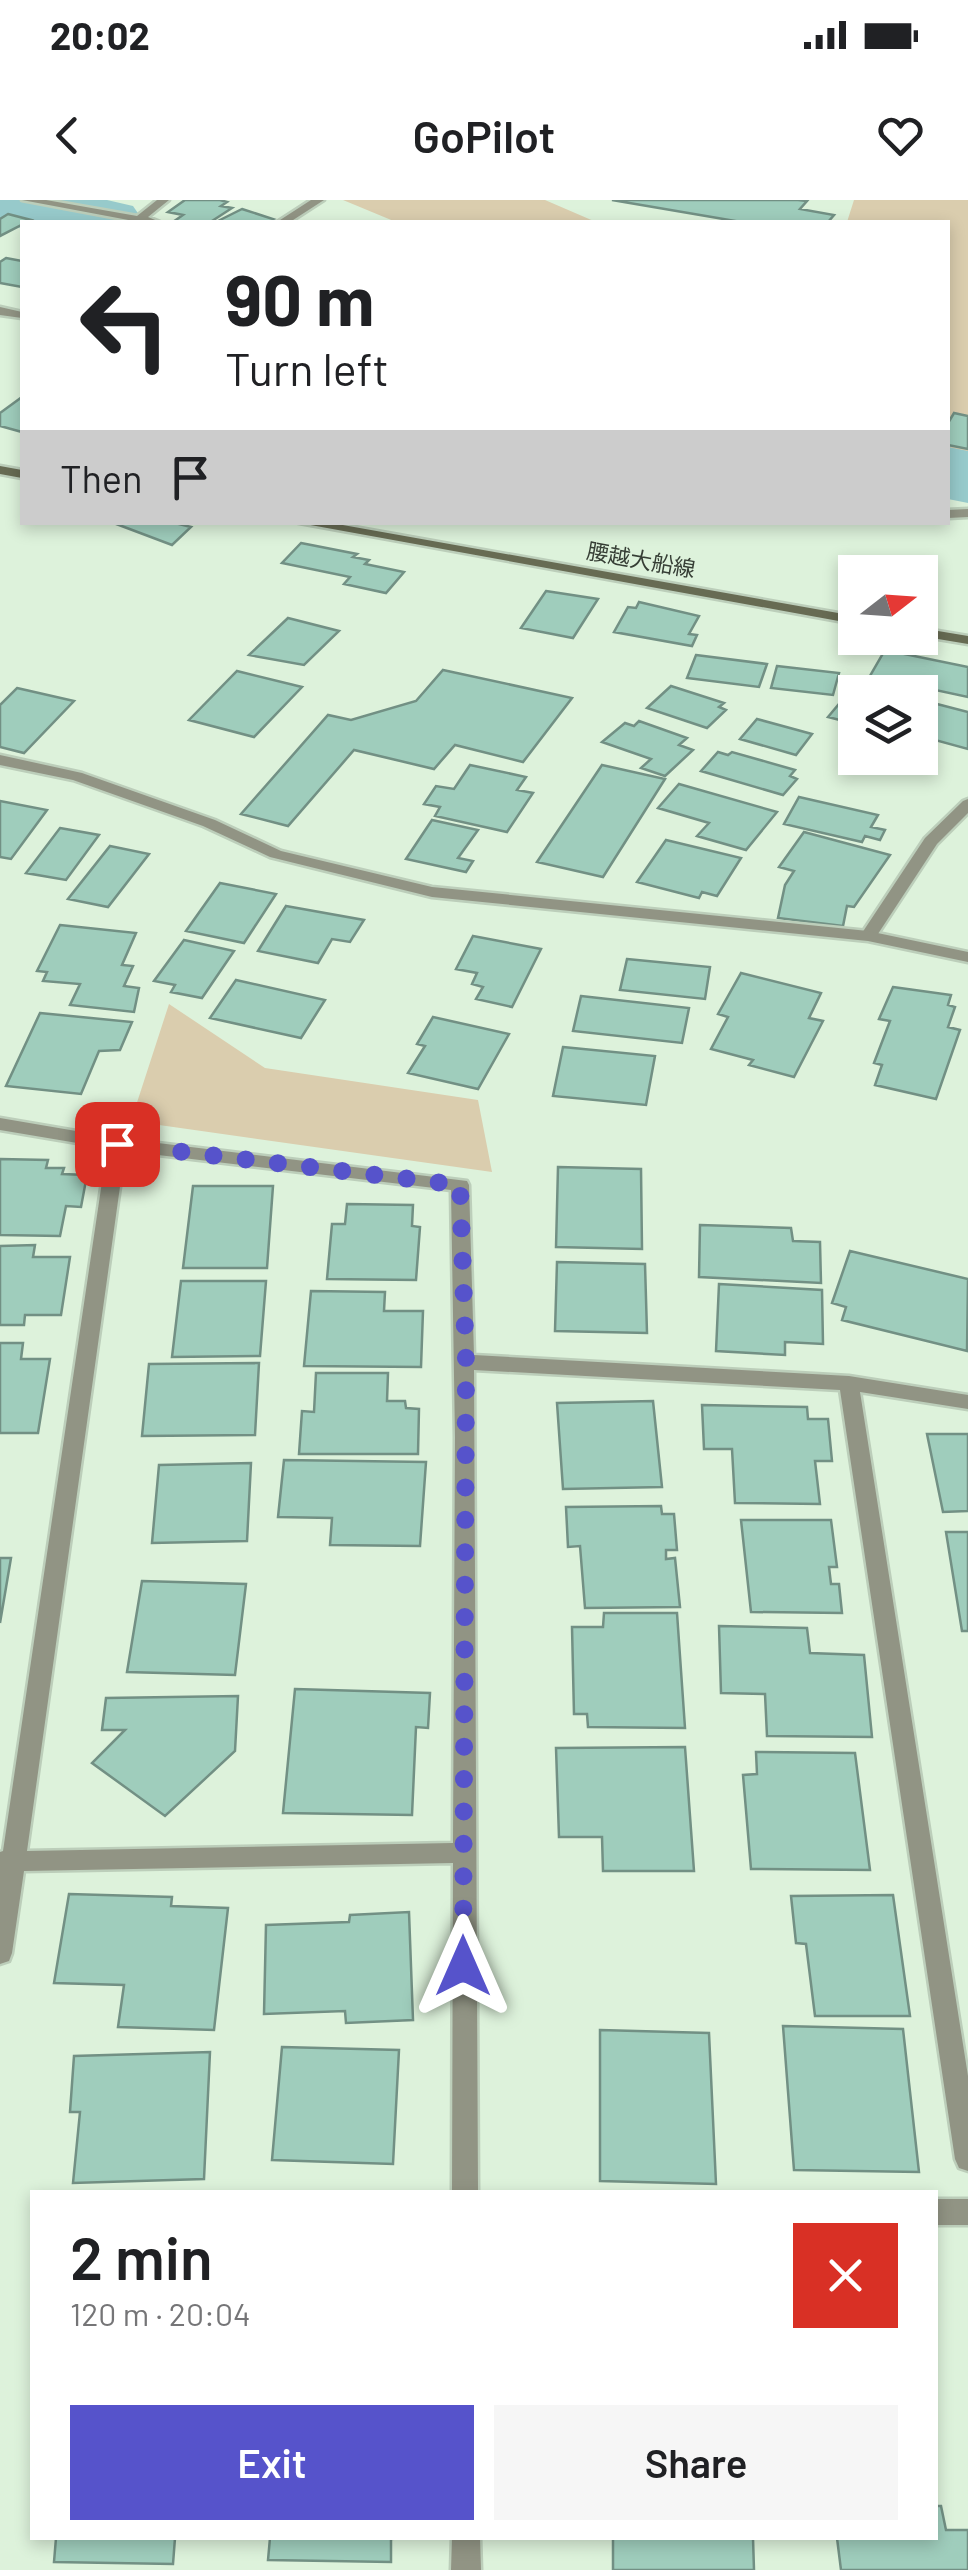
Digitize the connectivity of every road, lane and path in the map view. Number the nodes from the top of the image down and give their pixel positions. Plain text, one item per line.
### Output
1 (28, 200) edge
2 (164, 200) edge
3 (319, 200) edge
4 (139, 219) junction
5 (144, 220) edge
6 (285, 220) edge
7 (317, 525) edge
8 (838, 617) edge
9 (938, 635) edge
10 (968, 640) edge
11 (0, 760) edge
12 (968, 804) edge
13 (868, 936) junction
14 (968, 957) edge
15 (0, 1124) edge
16 (117, 1144) junction
17 (466, 1362) junction
18 (849, 1383) junction
19 (968, 1402) edge
20 (462, 1853) junction
21 (7, 1861) edge
22 (0, 1953) edge
23 (968, 2159) edge
24 (465, 2190) edge
25 (938, 2212) edge
26 (968, 2212) edge
27 (466, 2540) edge
28 (466, 2570) edge

1 - 4 street
2 - 4 street
3 - 6 street
4 - 5 street
7 - 8 main road, 腰越大船線
9 - 10 main road
11 - 13 street
12 - 13 street
13 - 14 street
15 - 16 street
16 - 17 street
16 - 21 street
17 - 18 street
17 - 20 street
18 - 19 street
18 - 23 street
20 - 21 street
20 - 24 street
21 - 22 street
25 - 26 street
27 - 28 street

